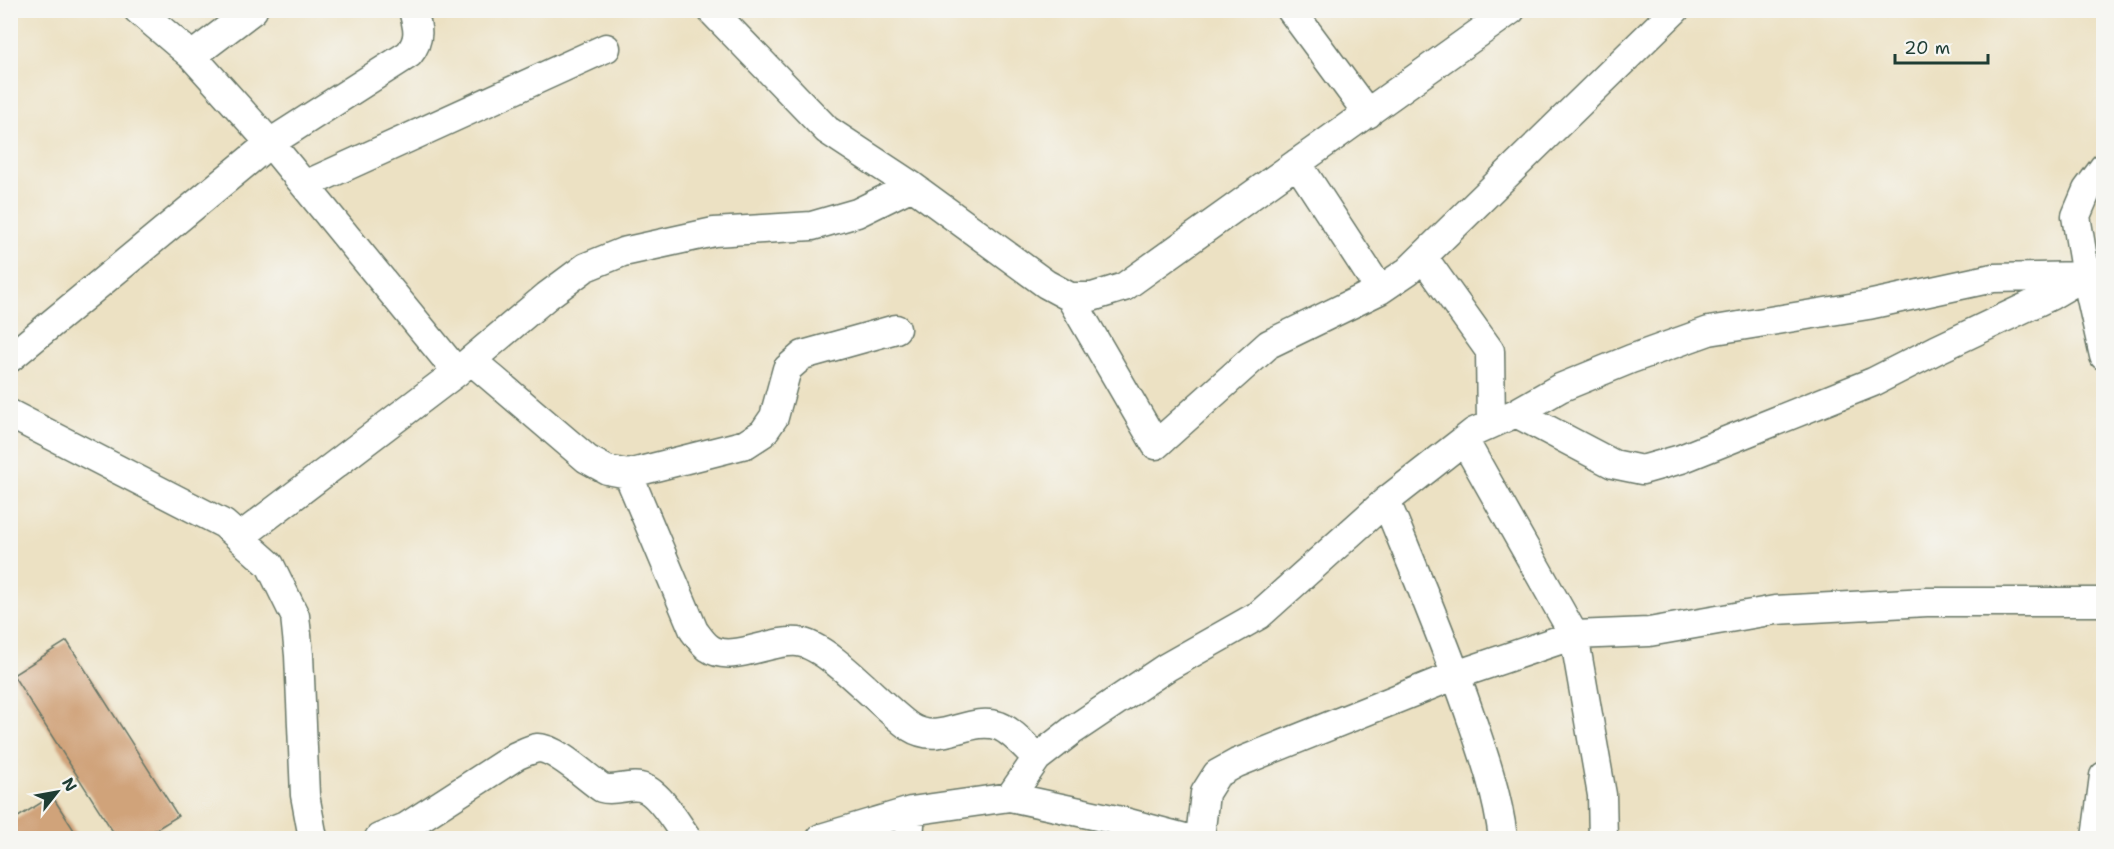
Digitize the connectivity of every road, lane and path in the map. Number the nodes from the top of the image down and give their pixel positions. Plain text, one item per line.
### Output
1 (138, 10) edge
2 (254, 10) edge
3 (413, 10) edge
4 (711, 10) edge
5 (1291, 10) edge
6 (1512, 10) edge
7 (1675, 10) edge
8 (606, 48) dead end
9 (192, 56) junction
10 (1368, 114) junction
11 (270, 142) junction
12 (1298, 163) junction
13 (2103, 167) edge
14 (304, 185) junction
15 (912, 186) junction
16 (1423, 257) junction
17 (2095, 274) edge
18 (1380, 290) junction
19 (1070, 297) junction
20 (896, 329) dead end
21 (2103, 356) edge
22 (10, 358) edge
23 (464, 366) junction
24 (10, 414) edge
25 (1503, 419) junction
26 (1464, 440) junction
27 (628, 474) junction
28 (1386, 501) junction
29 (240, 537) junction
30 (2103, 602) edge
31 (1574, 635) junction
32 (1456, 675) junction
33 (1037, 759) junction
34 (2103, 776) edge
35 (1010, 797) junction
36 (910, 825) edge
37 (313, 838) edge
38 (379, 838) edge
39 (687, 838) edge
40 (821, 838) edge
41 (1185, 838) edge
42 (1200, 838) edge
43 (1503, 838) edge
44 (1603, 838) edge
45 (2096, 838) edge

1 - 9 street
2 - 9 street
3 - 11 street
4 - 15 street
5 - 10 street
6 - 10 street
7 - 16 street
8 - 14 street
9 - 11 street
10 - 12 street
11 - 14 street
11 - 22 street
12 - 18 street
12 - 19 street
13 - 17 street
14 - 23 street
15 - 19 street
15 - 23 street
16 - 18 street
16 - 25 street
17 - 21 street
17 - 25 street
17 - 25 street
18 - 19 street
20 - 27 street
23 - 27 street
23 - 29 street
24 - 29 street
25 - 26 street
26 - 28 street
26 - 31 street
27 - 33 street
28 - 32 street
28 - 33 street
29 - 37 street
30 - 31 street
31 - 32 street
31 - 44 street
32 - 42 street
32 - 43 street
33 - 35 street
34 - 45 street
35 - 36 street
35 - 41 street
36 - 40 street
38 - 39 street

